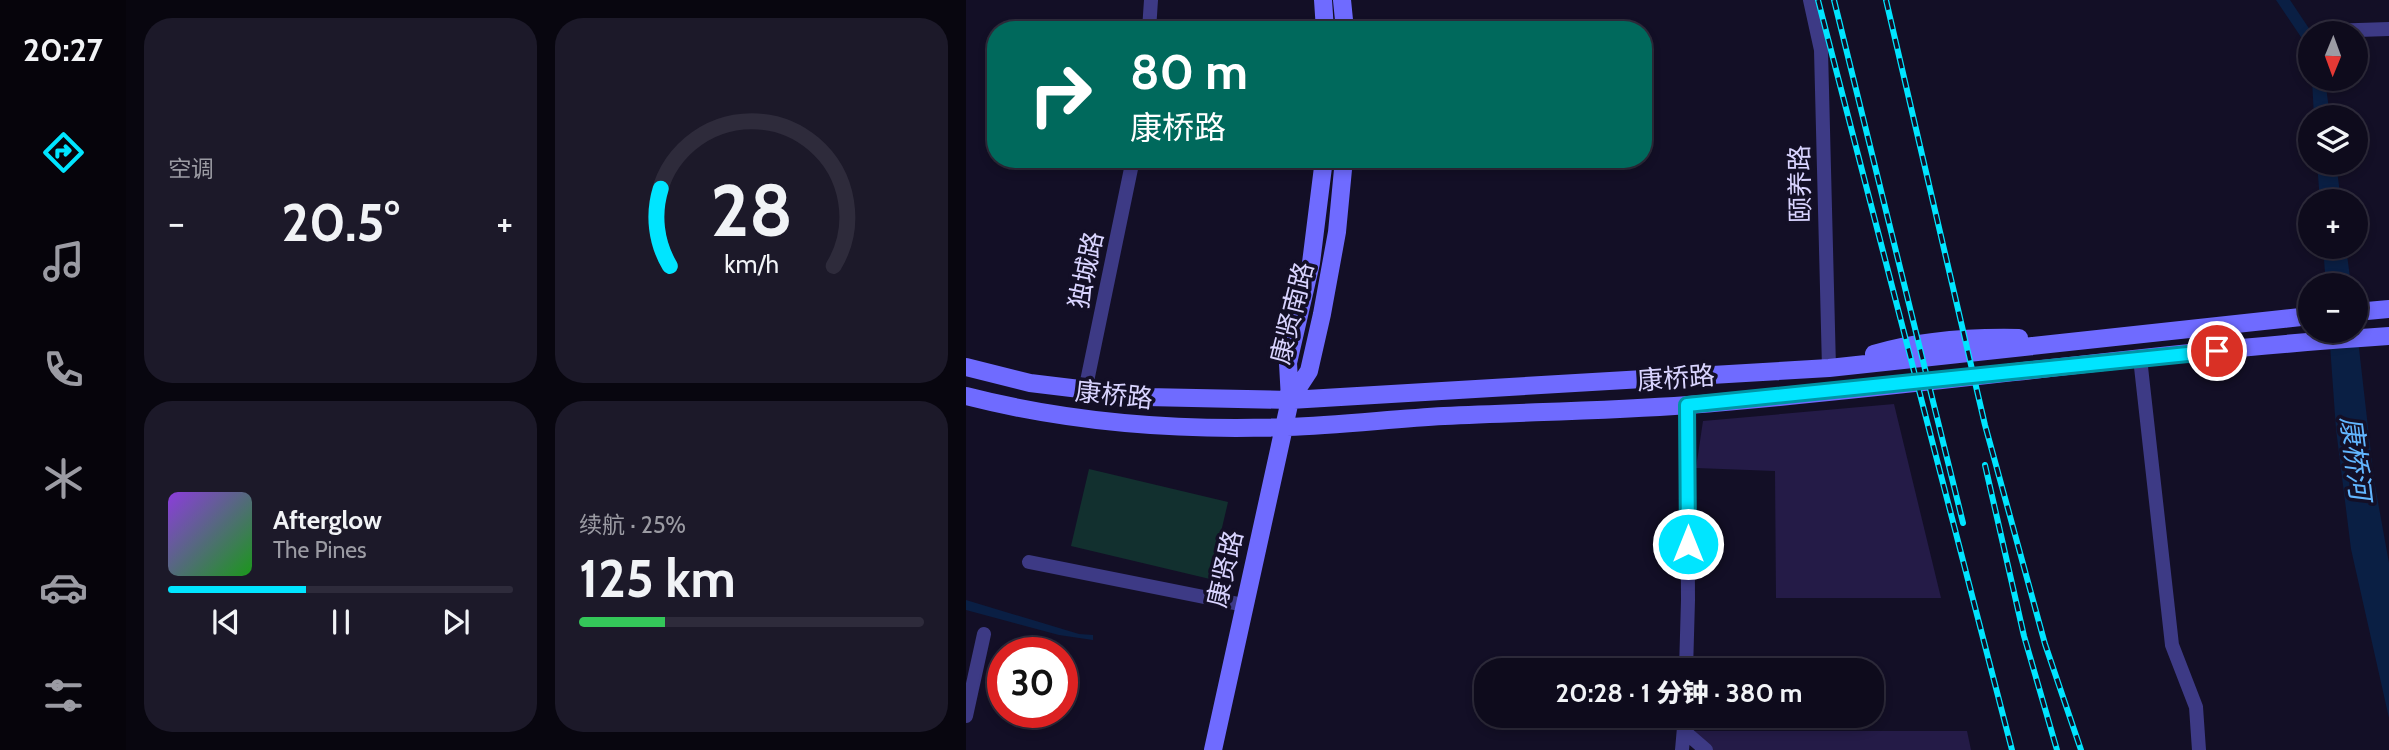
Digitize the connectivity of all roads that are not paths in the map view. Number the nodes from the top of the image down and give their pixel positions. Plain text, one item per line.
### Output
1 (1151, 0) edge
2 (1323, 0) edge
3 (1342, 0) edge
4 (1810, 0) edge
5 (1150, 21) edge
6 (1324, 21) edge
7 (1344, 21) edge
8 (2389, 29) edge
9 (2368, 30) edge
10 (1131, 168) edge
11 (1323, 168) edge
12 (1343, 168) edge
13 (2389, 309) edge
14 (2368, 310) edge
15 (2298, 317) edge
16 (2389, 336) edge
17 (2140, 358) junction
18 (966, 367) edge
19 (1829, 368) junction
20 (1085, 391) junction
21 (966, 396) edge
22 (1290, 400) junction
23 (1687, 405) junction
24 (1284, 427) junction
25 (1029, 562) dead end
26 (1244, 605) junction
27 (984, 634) dead end
28 (1686, 658) edge
29 (966, 716) edge
30 (1684, 728) edge
31 (1684, 731) junction
32 (1213, 750) edge
33 (1682, 750) edge
34 (1706, 750) edge
35 (2199, 750) edge

1 - 5 street
2 - 6 main road
3 - 7 main road
4 - 19 street, 颐养路
8 - 9 street
10 - 20 street, 独城路
11 - 22 main road, 康贤南路
12 - 22 main road, 康贤南路
13 - 14 main road
15 - 19 main road, 康桥路
16 - 17 main road, 康桥路
17 - 23 main road, 康桥路
17 - 35 street
18 - 20 main road, 康桥路
19 - 22 main road, 康桥路
20 - 22 main road, 康桥路
21 - 24 main road, 康桥路
22 - 24 main road, 康贤路
23 - 24 main road, 康桥路
23 - 28 street
24 - 26 main road, 康贤路
25 - 26 street
26 - 32 main road, 康贤路
27 - 29 street
30 - 31 street
31 - 33 street
31 - 34 street

